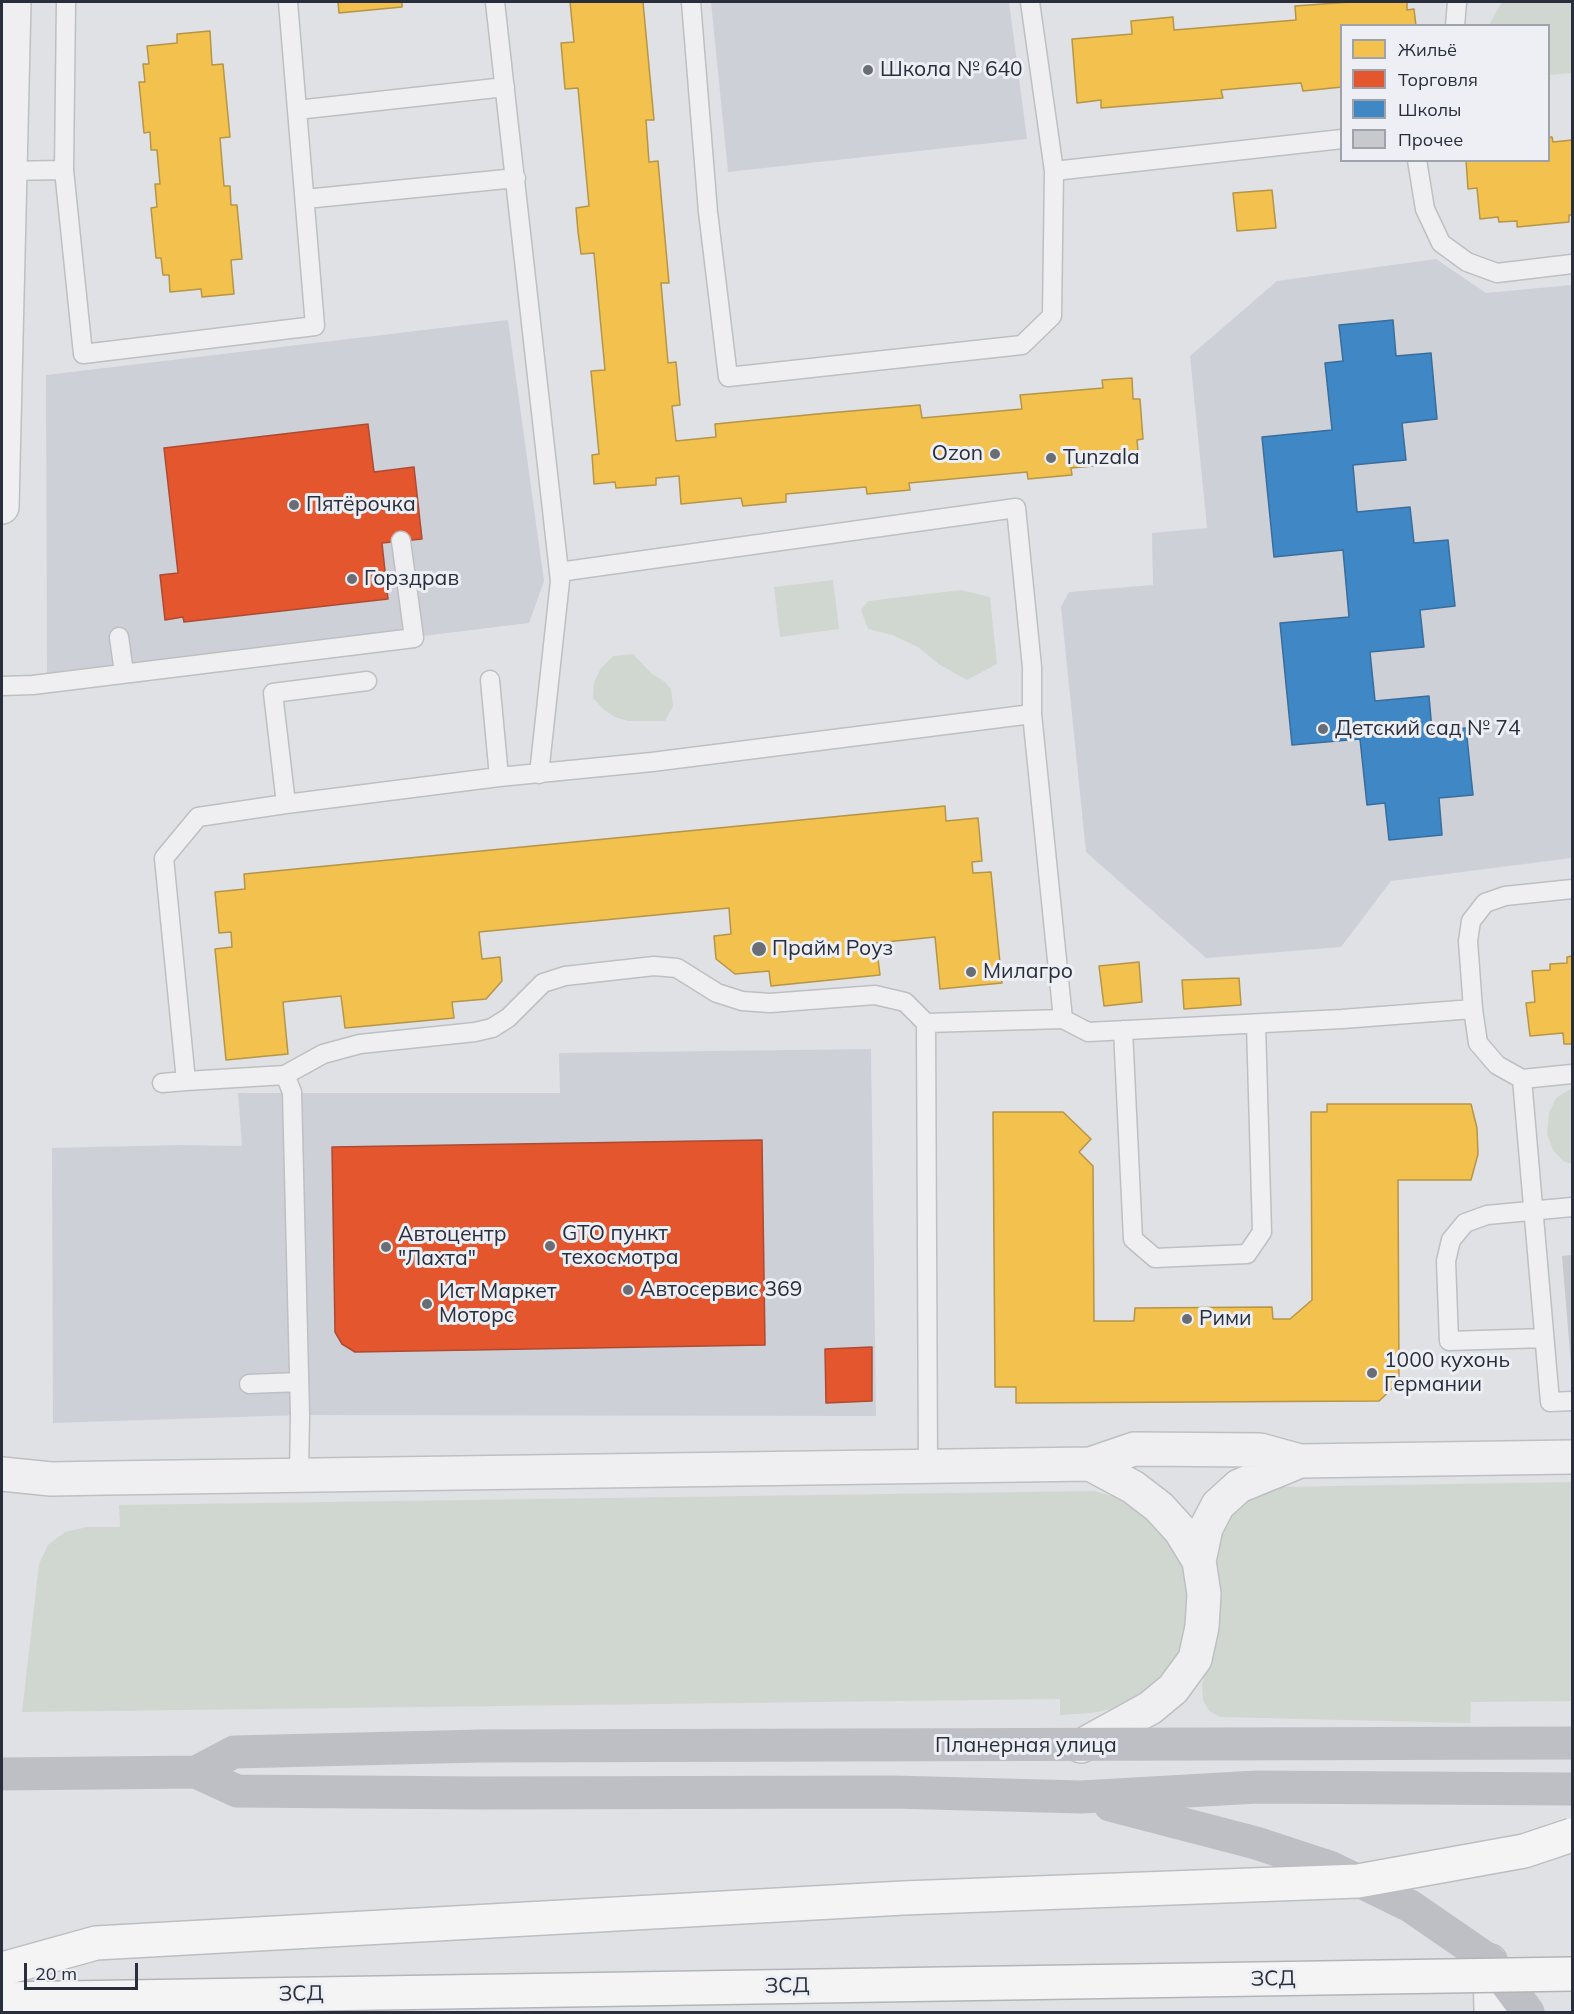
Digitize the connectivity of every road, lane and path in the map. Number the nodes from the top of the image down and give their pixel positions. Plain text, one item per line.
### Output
1 (15, 2) edge
2 (66, 2) edge
3 (288, 2) edge
4 (495, 2) edge
5 (691, 2) edge
6 (1030, 2) edge
7 (1457, 2) edge
8 (1455, 24) edge
9 (505, 87) junction
10 (297, 110) junction
11 (1340, 139) edge
12 (1417, 162) edge
13 (64, 170) junction
14 (6, 171) edge
15 (1054, 171) junction
16 (516, 178) junction
17 (304, 199) junction
18 (1572, 264) edge
19 (2, 507) edge
20 (401, 541) dead end
21 (559, 572) junction
22 (119, 637) dead end
23 (124, 673) junction
24 (490, 680) dead end
25 (367, 681) dead end
26 (2, 686) edge
27 (1032, 714) junction
28 (539, 774) junction
29 (499, 777) junction
30 (286, 804) junction
31 (1572, 889) edge
32 (1473, 1009) junction
33 (1063, 1019) junction
34 (926, 1023) junction
35 (1256, 1023) junction
36 (1122, 1030) junction
37 (1572, 1074) edge
38 (285, 1075) junction
39 (1522, 1079) junction
40 (186, 1081) junction
41 (162, 1083) dead end
42 (1572, 1207) edge
43 (1533, 1211) junction
44 (1544, 1338) junction
45 (299, 1382) junction
46 (249, 1384) dead end
47 (1572, 1401) edge
48 (1572, 1457) edge
49 (1300, 1461) junction
50 (1090, 1464) junction
51 (928, 1467) junction
52 (2, 1474) edge
53 (300, 1474) junction
54 (1199, 1561) junction
55 (1572, 1743) edge
56 (1081, 1746) junction
57 (196, 1772) junction
58 (2, 1774) edge
59 (1572, 1789) edge
60 (1081, 1797) junction
61 (1572, 1835) edge
62 (1490, 1961) junction
63 (2, 1969) edge
64 (1572, 1974) edge
65 (2, 1998) edge
66 (1491, 2013) edge
67 (1528, 2013) edge

1 - 14 street
2 - 13 lane
3 - 10 lane
4 - 9 lane
5 - 15 lane
6 - 15 lane
7 - 8 lane
9 - 10 lane
9 - 16 lane
10 - 17 lane
11 - 15 lane
12 - 18 lane
13 - 14 lane
13 - 17 lane
14 - 19 street
16 - 17 lane
16 - 21 lane
20 - 23 lane
21 - 27 lane
21 - 28 lane
22 - 23 lane
23 - 26 lane
24 - 29 lane
25 - 30 lane
27 - 28 lane
27 - 33 lane
28 - 29 lane
29 - 30 lane
30 - 40 lane
31 - 32 lane
32 - 35 lane
32 - 39 lane
33 - 34 lane
33 - 36 lane
34 - 38 lane
34 - 51 lane
35 - 36 lane
35 - 36 lane
37 - 39 lane
38 - 40 lane
38 - 45 lane
39 - 43 lane
40 - 41 lane
42 - 43 lane
43 - 44 lane
43 - 44 lane
44 - 47 lane
45 - 46 lane
45 - 53 lane
48 - 49 street
49 - 50 street
49 - 54 street
50 - 51 street
50 - 54 street
51 - 53 street
52 - 53 street
54 - 56 street
55 - 56 main road, Планерная улица
56 - 57 main road, Планерная улица
57 - 58 main road
57 - 60 main road
59 - 60 main road
60 - 62 main road
61 - 63 main road, bridge
62 - 66 street
62 - 67 main road
64 - 65 main road, ЗСД, bridge

